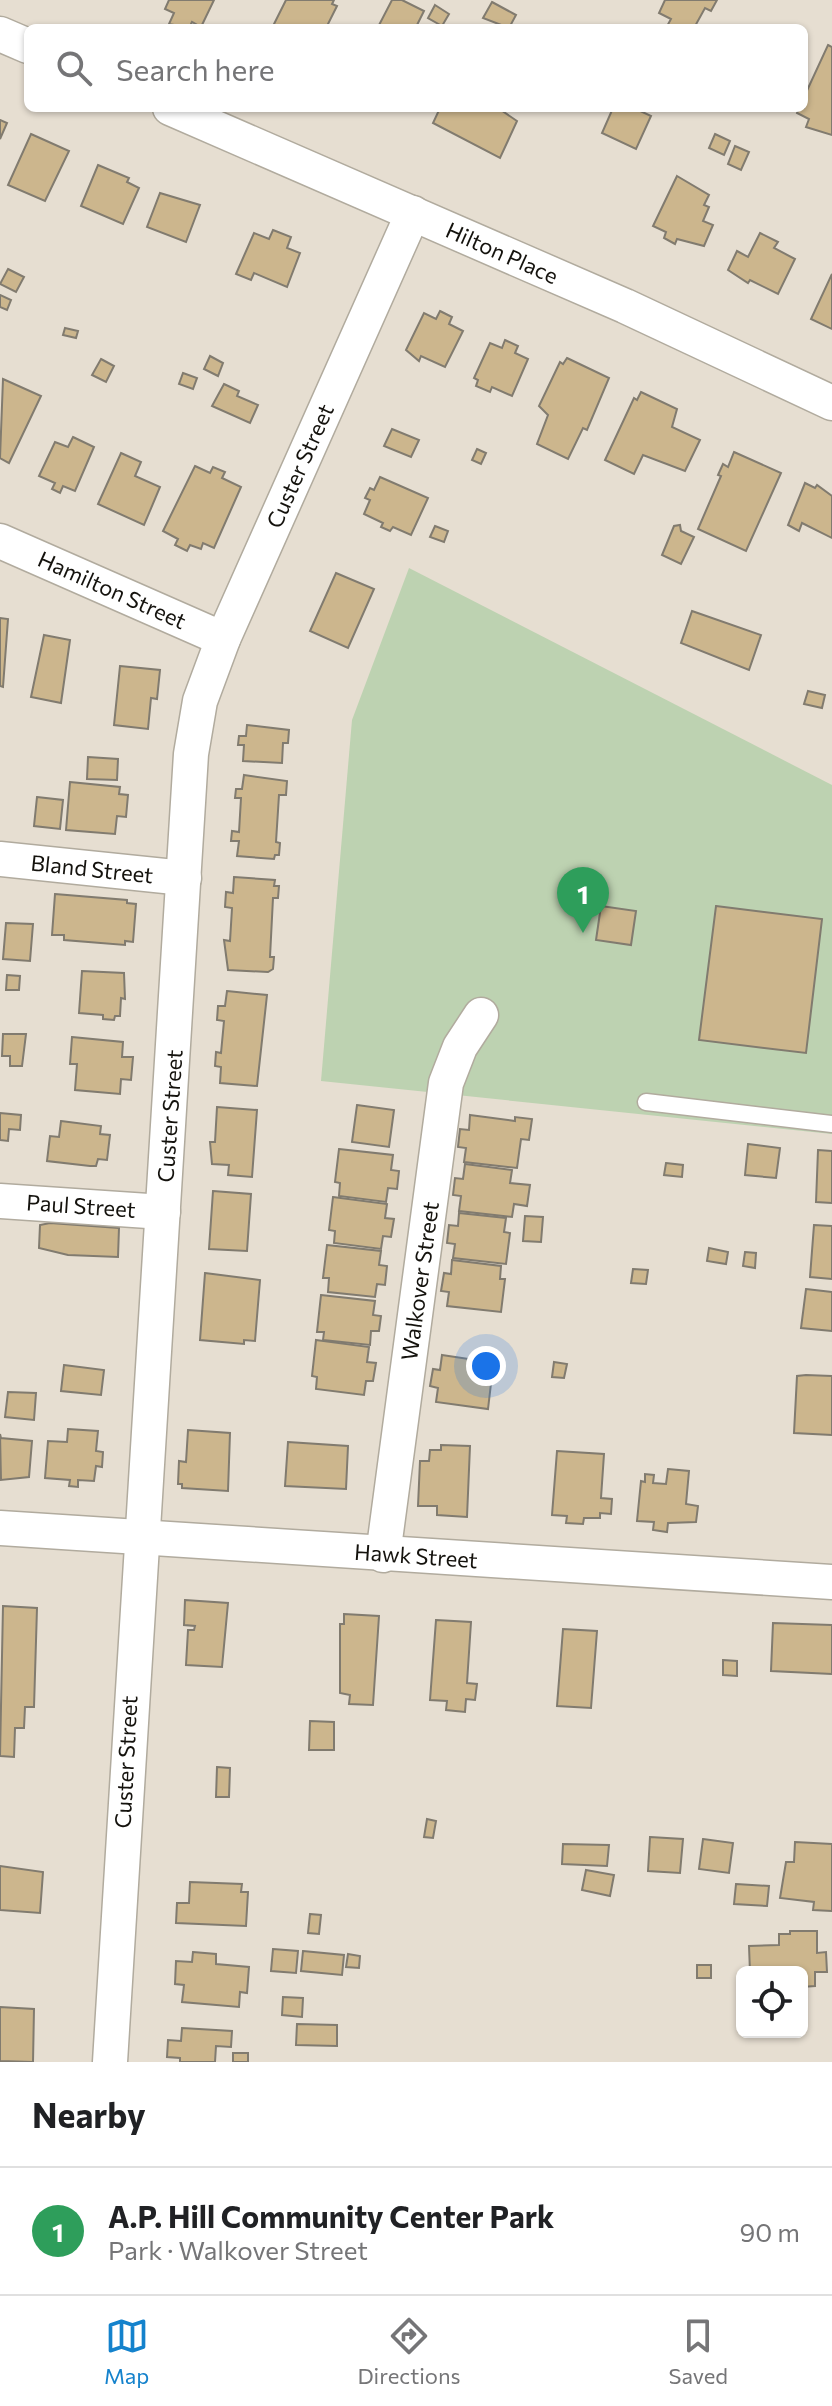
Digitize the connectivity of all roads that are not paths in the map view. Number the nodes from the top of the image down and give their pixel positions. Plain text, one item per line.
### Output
1 (0, 34) edge
2 (24, 44) edge
3 (179, 112) edge
4 (413, 213) junction
5 (832, 403) edge
6 (0, 541) edge
7 (223, 639) junction
8 (0, 859) edge
9 (184, 878) junction
10 (481, 1015) dead end
11 (646, 1102) dead end
12 (832, 1124) edge
13 (0, 1201) edge
14 (163, 1212) junction
15 (0, 1528) edge
16 (140, 1536) junction
17 (383, 1555) junction
18 (832, 1582) edge
19 (110, 2062) edge

1 - 2 street
3 - 4 street, Hilton Place
4 - 5 street, Hilton Place
4 - 7 street, Custer Street
6 - 7 street, Hamilton Street
7 - 9 street, Custer Street
8 - 9 street, Bland Street
9 - 14 street, Custer Street
10 - 17 street, Walkover Street
11 - 12 lane
13 - 14 street, Paul Street
14 - 16 street, Custer Street
15 - 16 street, Hawk Street
16 - 17 street, Hawk Street
16 - 19 street, Custer Street
17 - 18 street, Hawk Street

